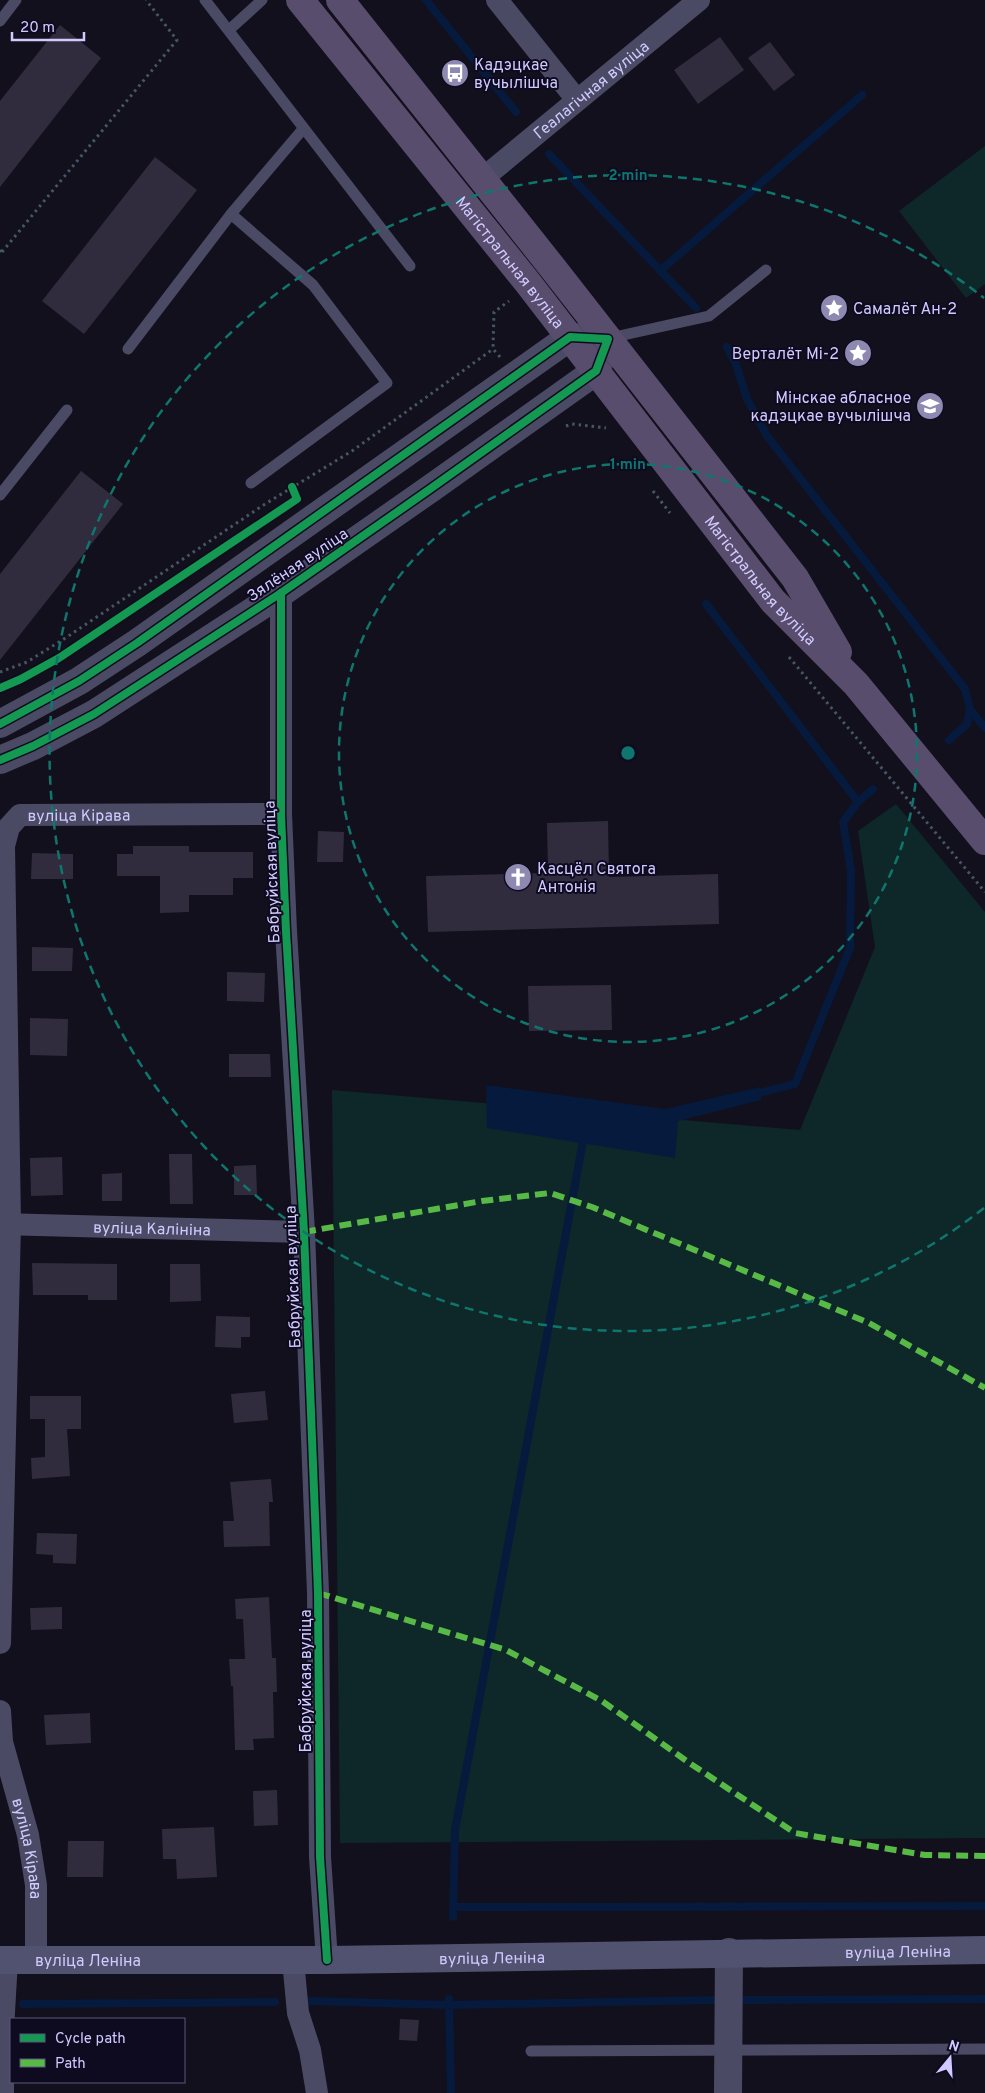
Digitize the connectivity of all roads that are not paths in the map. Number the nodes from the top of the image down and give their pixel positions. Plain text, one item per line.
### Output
1 (16, 0) edge
2 (204, 0) edge
3 (262, 0) edge
4 (300, 0) edge
5 (340, 0) edge
6 (497, 0) edge
7 (699, 0) edge
8 (0, 21) edge
9 (229, 30) junction
10 (577, 100) junction
11 (303, 129) junction
12 (482, 179) junction
13 (231, 214) junction
14 (410, 266) dead end
15 (766, 270) dead end
16 (570, 337) junction
17 (608, 339) junction
18 (128, 349) dead end
19 (596, 371) junction
20 (66, 410) dead end
21 (251, 483) dead end
22 (0, 495) edge
23 (281, 593) junction
24 (856, 684) junction
25 (0, 724) edge
26 (0, 760) edge
27 (281, 814) junction
28 (985, 841) edge
29 (5, 1224) edge
30 (304, 1232) junction
31 (0, 1643) edge
32 (0, 1711) edge
33 (985, 1950) edge
34 (729, 1952) junction
35 (4, 1960) edge
36 (36, 1960) junction
37 (292, 1960) junction
38 (328, 1960) junction
39 (985, 2049) edge
40 (728, 2050) junction
41 (531, 2051) dead end
42 (3, 2093) edge
43 (317, 2093) edge
44 (728, 2093) edge

1 - 8 lane
2 - 9 lane
3 - 9 lane
4 - 16 main road, Магістральная вуліца
5 - 12 main road, Магістральная вуліца
6 - 10 street
7 - 10 street, Геалагічная вуліца
9 - 11 lane
10 - 12 street, Геалагічная вуліца
11 - 13 lane
11 - 14 lane
12 - 17 main road, Магістральная вуліца
13 - 18 lane
13 - 21 lane
15 - 17 lane
16 - 17 street
16 - 19 main road, Магістральная вуліца
16 - 25 street, Зялёная вуліца
17 - 19 street
17 - 24 main road, Магістральная вуліца
19 - 23 street, Зялёная вуліца
19 - 24 main road, Магістральная вуліца
20 - 22 lane
23 - 26 street, Зялёная вуліца
23 - 27 street, Бабруйская вуліца
24 - 28 main road, Магістральная вуліца
27 - 29 street, вуліца Кірава
27 - 30 street, Бабруйская вуліца
29 - 30 street, вуліца Калініна
29 - 31 street, вуліца Кірава
30 - 38 street, Бабруйская вуліца
32 - 36 street, вуліца Кірава
33 - 34 main road, вуліца Леніна
34 - 38 main road, вуліца Леніна
34 - 40 street
35 - 36 main road, вуліца Леніна
35 - 42 street
36 - 37 main road, вуліца Леніна
37 - 38 main road, вуліца Леніна
37 - 43 street
39 - 40 lane
40 - 41 lane
40 - 44 street

